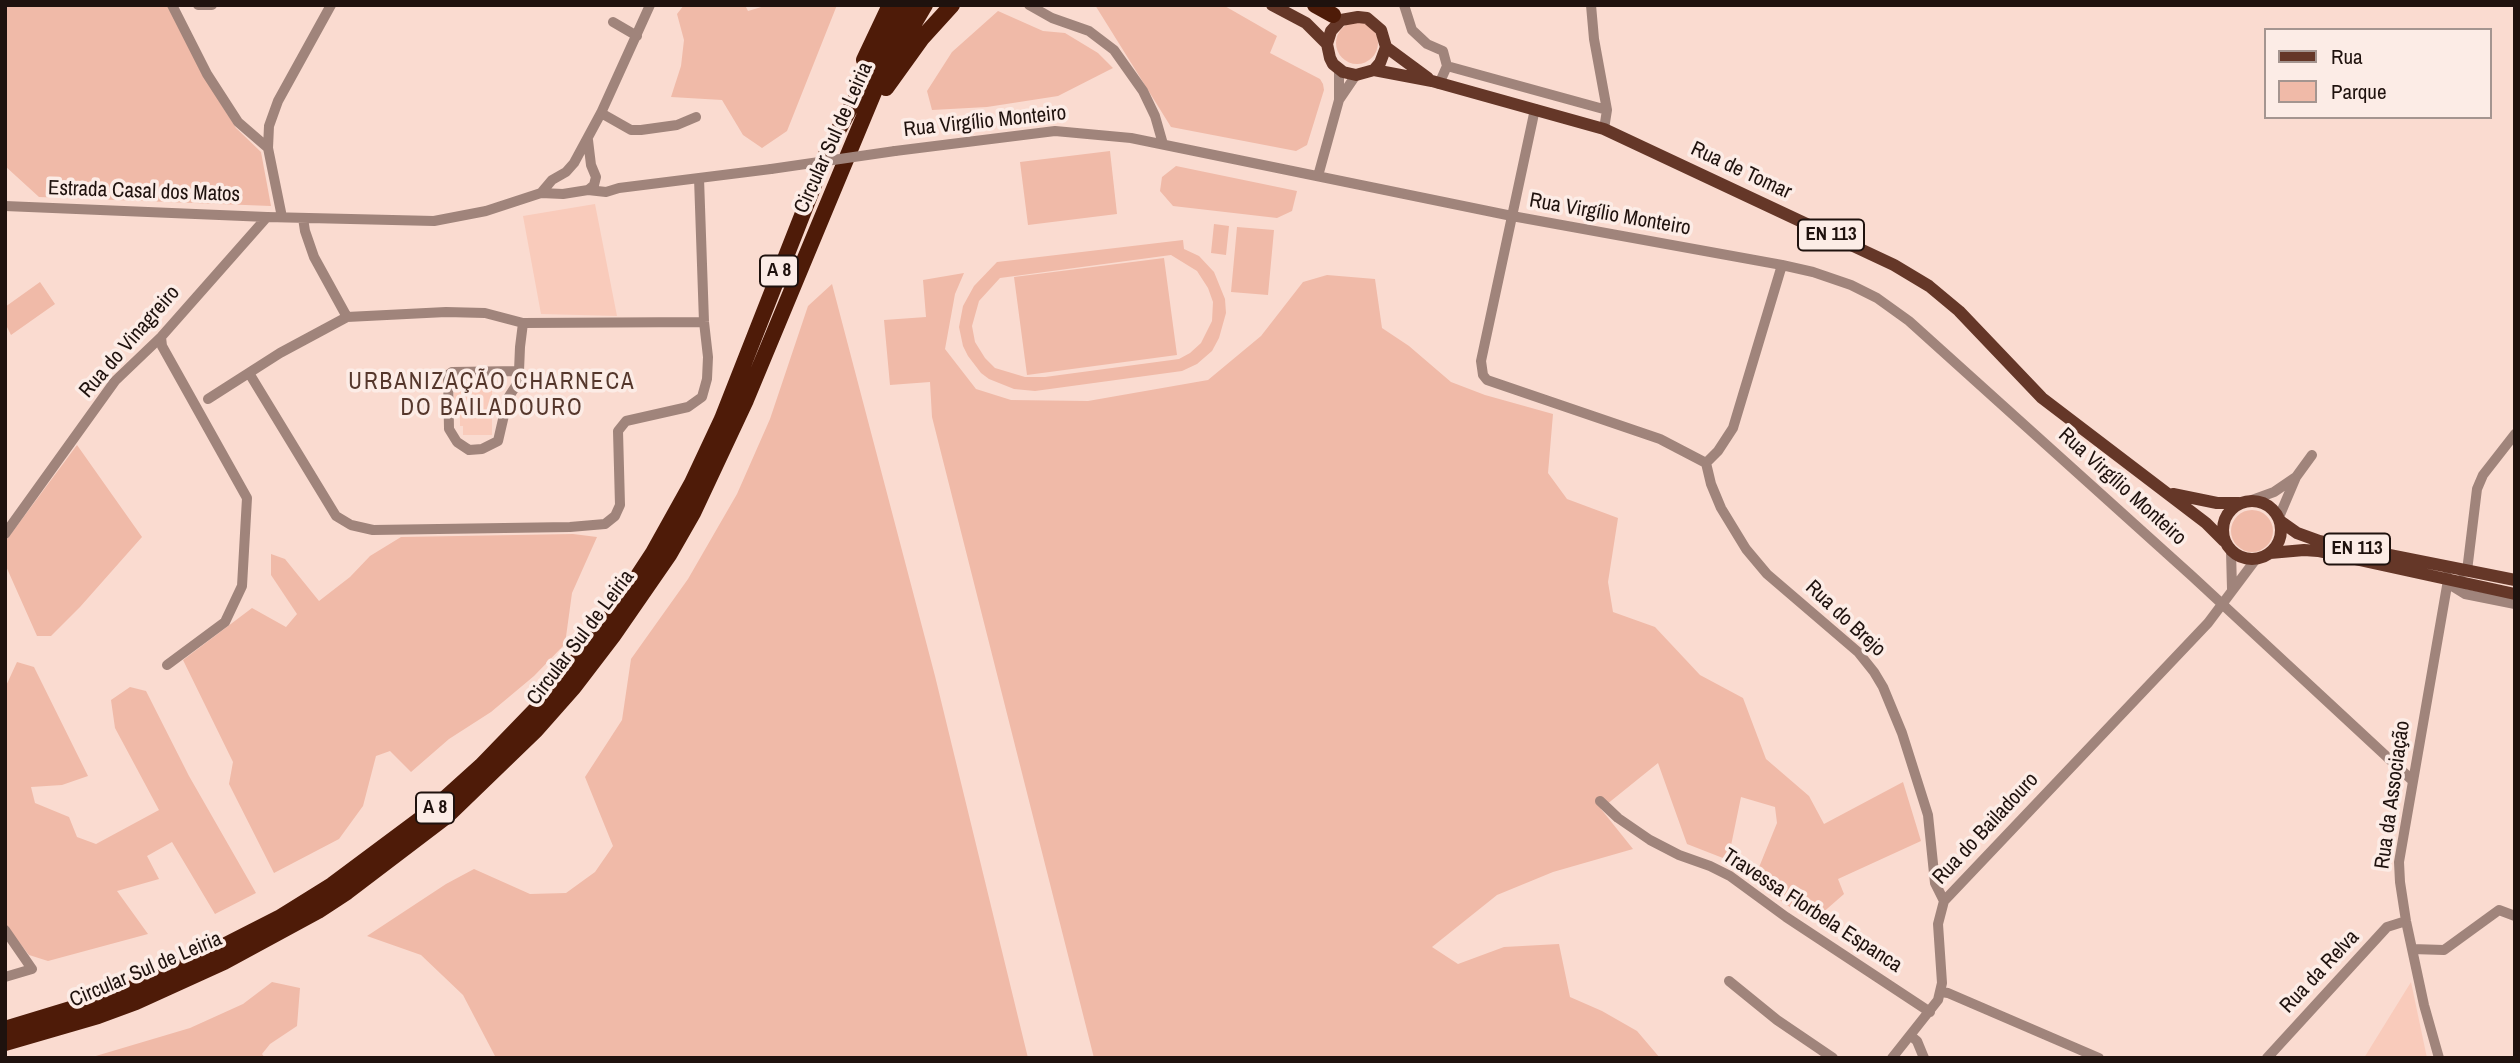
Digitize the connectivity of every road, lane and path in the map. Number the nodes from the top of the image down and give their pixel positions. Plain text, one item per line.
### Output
1 (172, 5) edge
2 (198, 5) edge
3 (212, 5) edge
4 (331, 5) edge
5 (650, 5) edge
6 (890, 5) edge
7 (907, 5) edge
8 (925, 5) edge
9 (952, 5) edge
10 (1029, 5) edge
11 (1272, 5) edge
12 (1302, 5) edge
13 (1315, 5) edge
14 (1404, 5) edge
15 (1591, 5) edge
16 (1341, 16) junction
17 (613, 22) dead end
18 (637, 36) junction
19 (1327, 44) junction
20 (1386, 47) junction
21 (1447, 66) junction
22 (1339, 69) junction
23 (1374, 70) junction
24 (1356, 75) junction
25 (1436, 82) junction
26 (1339, 100) junction
27 (1535, 109) junction
28 (1607, 110) junction
29 (601, 113) junction
30 (696, 117) dead end
31 (840, 125) junction
32 (1604, 129) junction
33 (856, 134) junction
34 (588, 140) junction
35 (1163, 144) junction
36 (268, 148) junction
37 (570, 168) junction
38 (594, 169) junction
39 (1318, 176) junction
40 (699, 178) junction
41 (619, 188) junction
42 (582, 191) junction
43 (541, 193) junction
44 (5, 206) edge
45 (1511, 216) junction
46 (267, 217) junction
47 (282, 217) junction
48 (303, 218) junction
49 (1782, 265) junction
50 (346, 317) junction
51 (704, 322) junction
52 (523, 323) junction
53 (161, 337) junction
54 (519, 371) junction
55 (249, 373) junction
56 (208, 399) dead end
57 (2515, 433) edge
58 (2312, 455) dead end
59 (1706, 463) junction
60 (2296, 477) junction
61 (2163, 489) junction
62 (2246, 502) junction
63 (2279, 519) junction
64 (5, 534) edge
65 (2227, 546) junction
66 (2270, 553) junction
67 (2256, 559) junction
68 (2438, 565) junction
69 (2467, 571) junction
70 (2448, 580) junction
71 (2515, 580) edge
72 (2232, 589) junction
73 (2515, 594) edge
74 (2515, 604) edge
75 (2223, 605) junction
76 (167, 665) dead end
77 (2413, 781) junction
78 (1600, 801) dead end
79 (1944, 901) junction
80 (2515, 916) edge
81 (2406, 921) junction
82 (5, 930) edge
83 (2412, 949) junction
84 (5, 977) edge
85 (1729, 981) dead end
86 (1941, 992) junction
87 (1930, 1013) junction
88 (5, 1029) edge
89 (1911, 1036) junction
90 (5, 1044) edge
91 (2082, 1055) edge
92 (2438, 1057) edge
93 (1833, 1058) edge
94 (1892, 1058) edge
95 (1924, 1058) edge
96 (2099, 1058) edge
97 (2267, 1058) edge

1 - 36 street
2 - 3 street
4 - 36 street
5 - 18 street
6 - 31 highway
7 - 31 highway, Circular Sul de Leiria / A 8
8 - 33 highway, Circular Sul de Leiria / A 8
9 - 33 highway
10 - 35 street
11 - 19 main road
12 - 16 main road, Rua de Tomar / EN 113
13 - 16 highway
14 - 21 street
15 - 28 street
16 - 19 main road
16 - 20 main road, Rua de Tomar / EN 113
17 - 18 street
18 - 29 street
19 - 22 main road
20 - 23 main road
20 - 25 main road, Rua de Tomar / EN 113
21 - 25 street
21 - 28 street
22 - 24 main road
22 - 26 street
23 - 24 main road, Rua de Tomar / EN 113
23 - 25 main road, Rua de Tomar / EN 113
24 - 26 street
25 - 27 main road, Rua de Tomar / EN 113
26 - 39 street
27 - 32 main road, Rua de Tomar / EN 113
27 - 45 street
28 - 32 street
29 - 30 street
29 - 34 street
31 - 88 highway, Circular Sul de Leiria / A 8
32 - 61 main road, Rua de Tomar / EN 113
33 - 90 highway, Circular Sul de Leiria / A 8
34 - 37 street
34 - 38 street
35 - 39 street, Rua Virgílio Monteiro
35 - 40 street, Rua Virgílio Monteiro, bridge
36 - 47 street
37 - 38 street
37 - 42 street
37 - 43 street
38 - 41 street
38 - 42 street
39 - 45 street, Rua Virgílio Monteiro
40 - 41 street, Rua Virgílio Monteiro
40 - 51 street
41 - 42 street, Rua Virgílio Monteiro
42 - 43 street, Rua Virgílio Monteiro
43 - 48 street, Estrada Casal dos Matos
44 - 46 street, Estrada Casal dos Matos
45 - 49 street, Rua Virgílio Monteiro
45 - 59 street
46 - 47 street, Estrada Casal dos Matos
46 - 53 street, Rua do Vinagreiro
47 - 48 street, Estrada Casal dos Matos
48 - 50 street
49 - 59 street
49 - 75 street, Rua Virgílio Monteiro
50 - 52 street
50 - 55 street
51 - 52 street
51 - 55 street
52 - 54 street
53 - 64 street, Rua do Vinagreiro
53 - 76 street
54 - 54 street
55 - 56 street
57 - 69 street
58 - 60 street
59 - 79 street, Rua do Brejo
60 - 62 street
60 - 63 street
61 - 62 main road, Rua de Tomar / EN 113
61 - 65 main road, Rua de Tomar / EN 113
62 - 63 main road, Rua de Tomar / EN 113
62 - 65 main road
63 - 66 main road
63 - 68 main road, Rua de Tomar / EN 113
65 - 67 main road, Rua de Tomar / EN 113
65 - 72 street
66 - 67 main road, EN 113
66 - 70 main road, EN 113
67 - 72 street, Rua do Bailadouro
68 - 69 main road, Rua de Tomar / EN 113
68 - 70 street
69 - 70 street
69 - 71 main road, Rua de Tomar / EN 113
70 - 73 main road, EN 113
70 - 74 street
70 - 77 street, Rua da Associação
72 - 75 street, Rua do Bailadouro
75 - 77 street, Rua Virgílio Monteiro
75 - 79 street, Rua do Bailadouro
77 - 81 street, Rua da Associação
78 - 87 street, Travessa Florbela Espanca
79 - 86 street, Rua do Bailadouro
80 - 83 street
81 - 83 street, Rua da Associação
81 - 97 street, Rua da Relva
82 - 84 street
83 - 92 street, Rua da Associação
85 - 93 street
86 - 87 street
86 - 91 street
87 - 89 street
89 - 94 street
89 - 95 street
91 - 96 street

